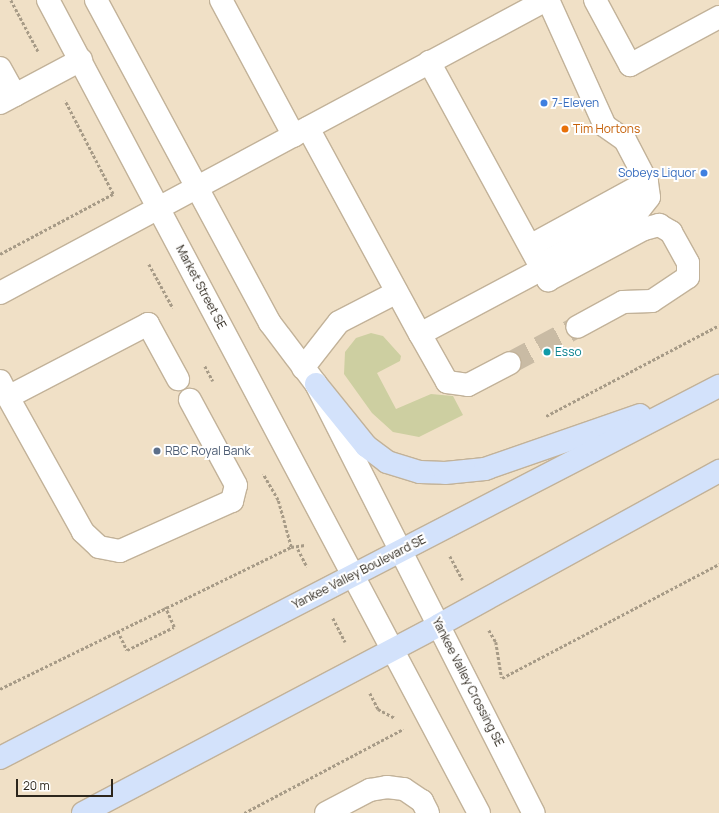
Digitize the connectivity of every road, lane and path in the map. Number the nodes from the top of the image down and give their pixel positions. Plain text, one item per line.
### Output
1 (48, 0) edge
2 (96, 0) edge
3 (221, 0) edge
4 (547, 0) edge
5 (595, 0) edge
6 (719, 18) edge
7 (81, 60) junction
8 (429, 62) junction
9 (0, 68) edge
10 (7, 99) edge
11 (301, 132) junction
12 (196, 189) junction
13 (113, 194) dead end
14 (158, 209) junction
15 (0, 254) edge
16 (537, 260) junction
17 (397, 292) junction
18 (0, 293) edge
19 (719, 325) edge
20 (577, 327) tunnel mouth
21 (420, 334) junction
22 (510, 363) tunnel mouth
23 (309, 376) junction
24 (178, 379) dead end
25 (716, 388) edge
26 (4, 389) edge
27 (190, 400) dead end
28 (539, 419) dead end
29 (719, 472) edge
30 (437, 533) junction
31 (401, 551) junction
32 (719, 564) edge
33 (352, 575) junction
34 (476, 604) junction
35 (165, 607) dead end
36 (439, 625) junction
37 (118, 631) dead end
38 (392, 650) junction
39 (406, 728) dead end
40 (0, 758) edge
41 (83, 813) edge
42 (244, 813) edge
43 (326, 813) edge
44 (428, 813) edge
45 (479, 813) edge
46 (534, 813) edge

1 - 7 street, Market Street SE
2 - 12 street
3 - 11 street
4 - 8 street
4 - 16 street
5 - 6 street
7 - 10 street
7 - 14 street, Market Street SE
8 - 11 street
8 - 16 street
9 - 10 street
11 - 12 street
11 - 17 street
12 - 14 street
12 - 23 street
13 - 15 path
14 - 18 street
14 - 33 street, Market Street SE
16 - 20 street
16 - 21 street
17 - 21 street
17 - 23 street
19 - 28 path
21 - 22 street
23 - 25 main road
23 - 31 street
24 - 26 street
25 - 30 main road, Yankee Valley Boulevard SE
26 - 27 street
29 - 34 main road
30 - 31 main road, Yankee Valley Boulevard SE
30 - 34 path
31 - 33 main road, Yankee Valley Boulevard SE
31 - 36 street, Yankee Valley Crossing SE
32 - 34 path
33 - 38 street
33 - 40 main road, Yankee Valley Boulevard SE
34 - 36 main road
35 - 37 path
36 - 38 main road
36 - 46 street, Yankee Valley Crossing SE
38 - 41 main road
38 - 45 street
39 - 42 path
43 - 44 street

